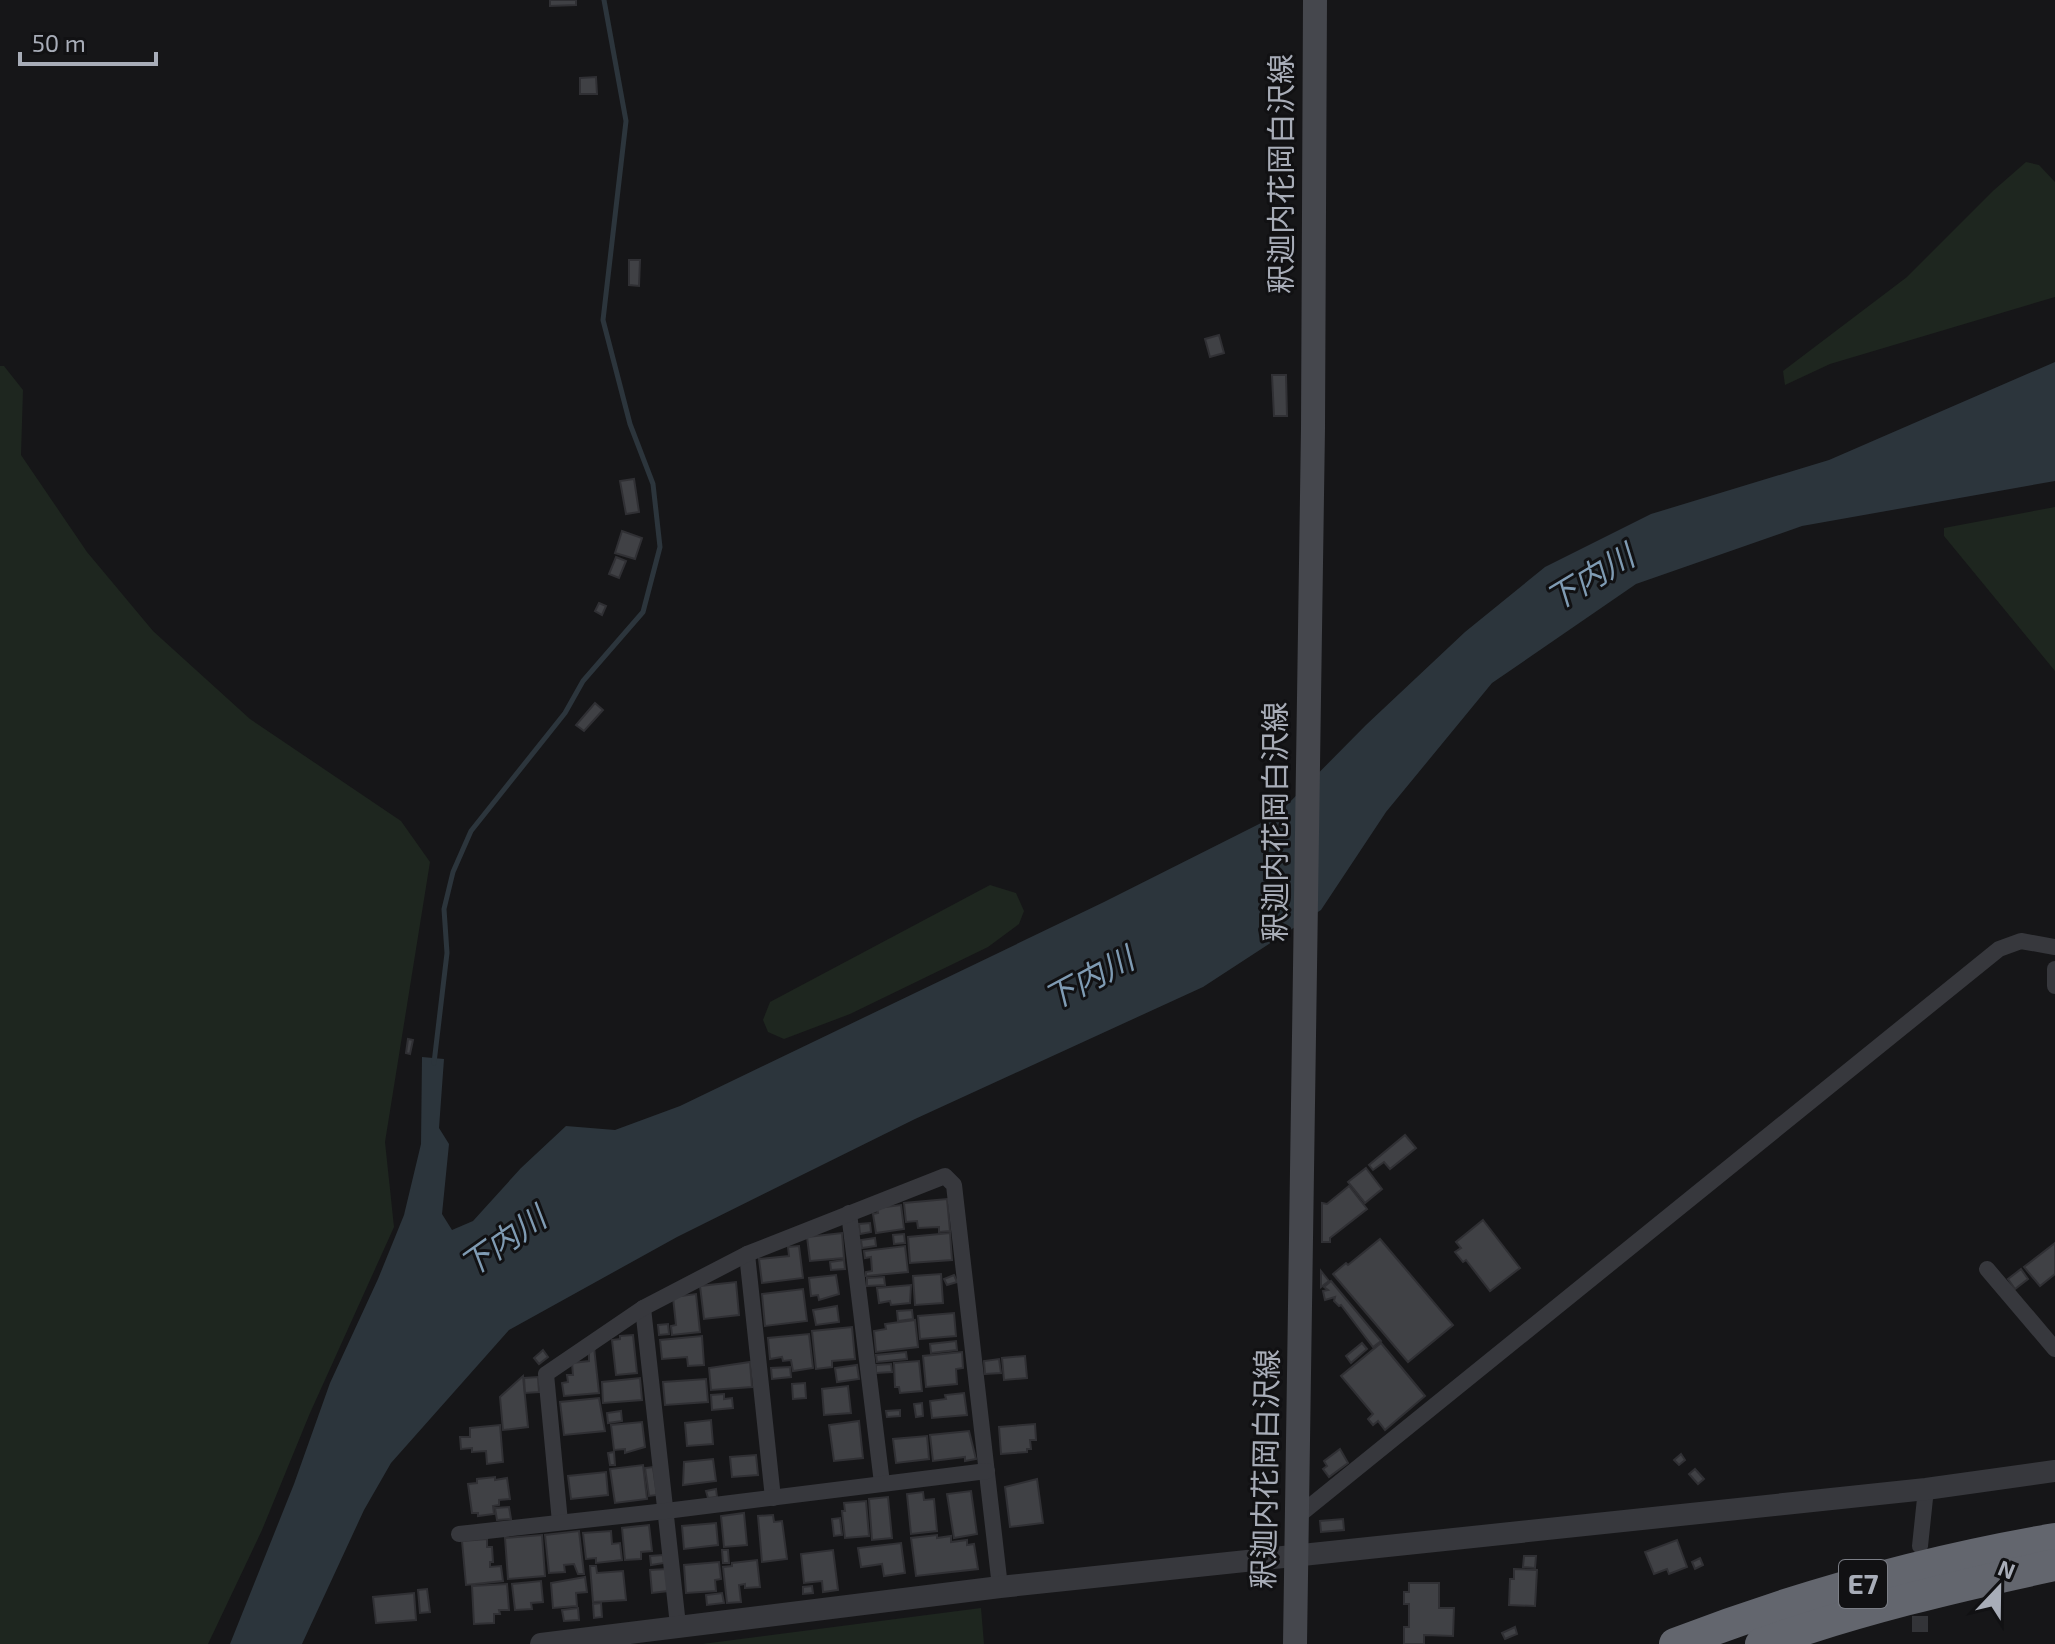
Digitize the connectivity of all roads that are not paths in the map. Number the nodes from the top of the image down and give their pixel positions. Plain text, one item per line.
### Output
1 (1315, 0) edge
2 (2055, 947) edge
3 (2055, 969) edge
4 (2055, 986) edge
5 (849, 1213) junction
6 (747, 1254) junction
7 (1987, 1269) dead end
8 (643, 1308) junction
9 (2055, 1349) edge
10 (987, 1471) junction
11 (2055, 1471) edge
12 (882, 1483) junction
13 (1926, 1489) junction
14 (773, 1498) junction
15 (666, 1511) junction
16 (1298, 1516) junction
17 (560, 1522) junction
18 (459, 1534) dead end
19 (2055, 1539) edge
20 (1920, 1546) dead end
21 (1296, 1556) junction
22 (2055, 1565) edge
23 (2055, 1571) edge
24 (1000, 1587) junction
25 (1913, 1600) junction
26 (678, 1625) junction
27 (541, 1644) edge
28 (1295, 1644) edge
29 (1675, 1644) edge
30 (1761, 1644) edge

1 - 16 main road, 釈迦内花岡白沢線
2 - 16 street
3 - 4 street
5 - 6 street
5 - 10 street
5 - 12 street
6 - 8 street
6 - 14 street
7 - 9 street
8 - 15 street
8 - 17 street
10 - 12 street
10 - 24 street
11 - 13 street
12 - 14 street
13 - 20 street
13 - 21 street
14 - 15 street
15 - 17 street
15 - 26 street
16 - 21 main road, 釈迦内花岡白沢線
17 - 18 street
19 - 29 highway, E7
21 - 24 street
21 - 28 main road, 釈迦内花岡白沢線
22 - 25 highway, E7
23 - 25 highway
24 - 26 street
25 - 30 highway, E7
26 - 27 street

